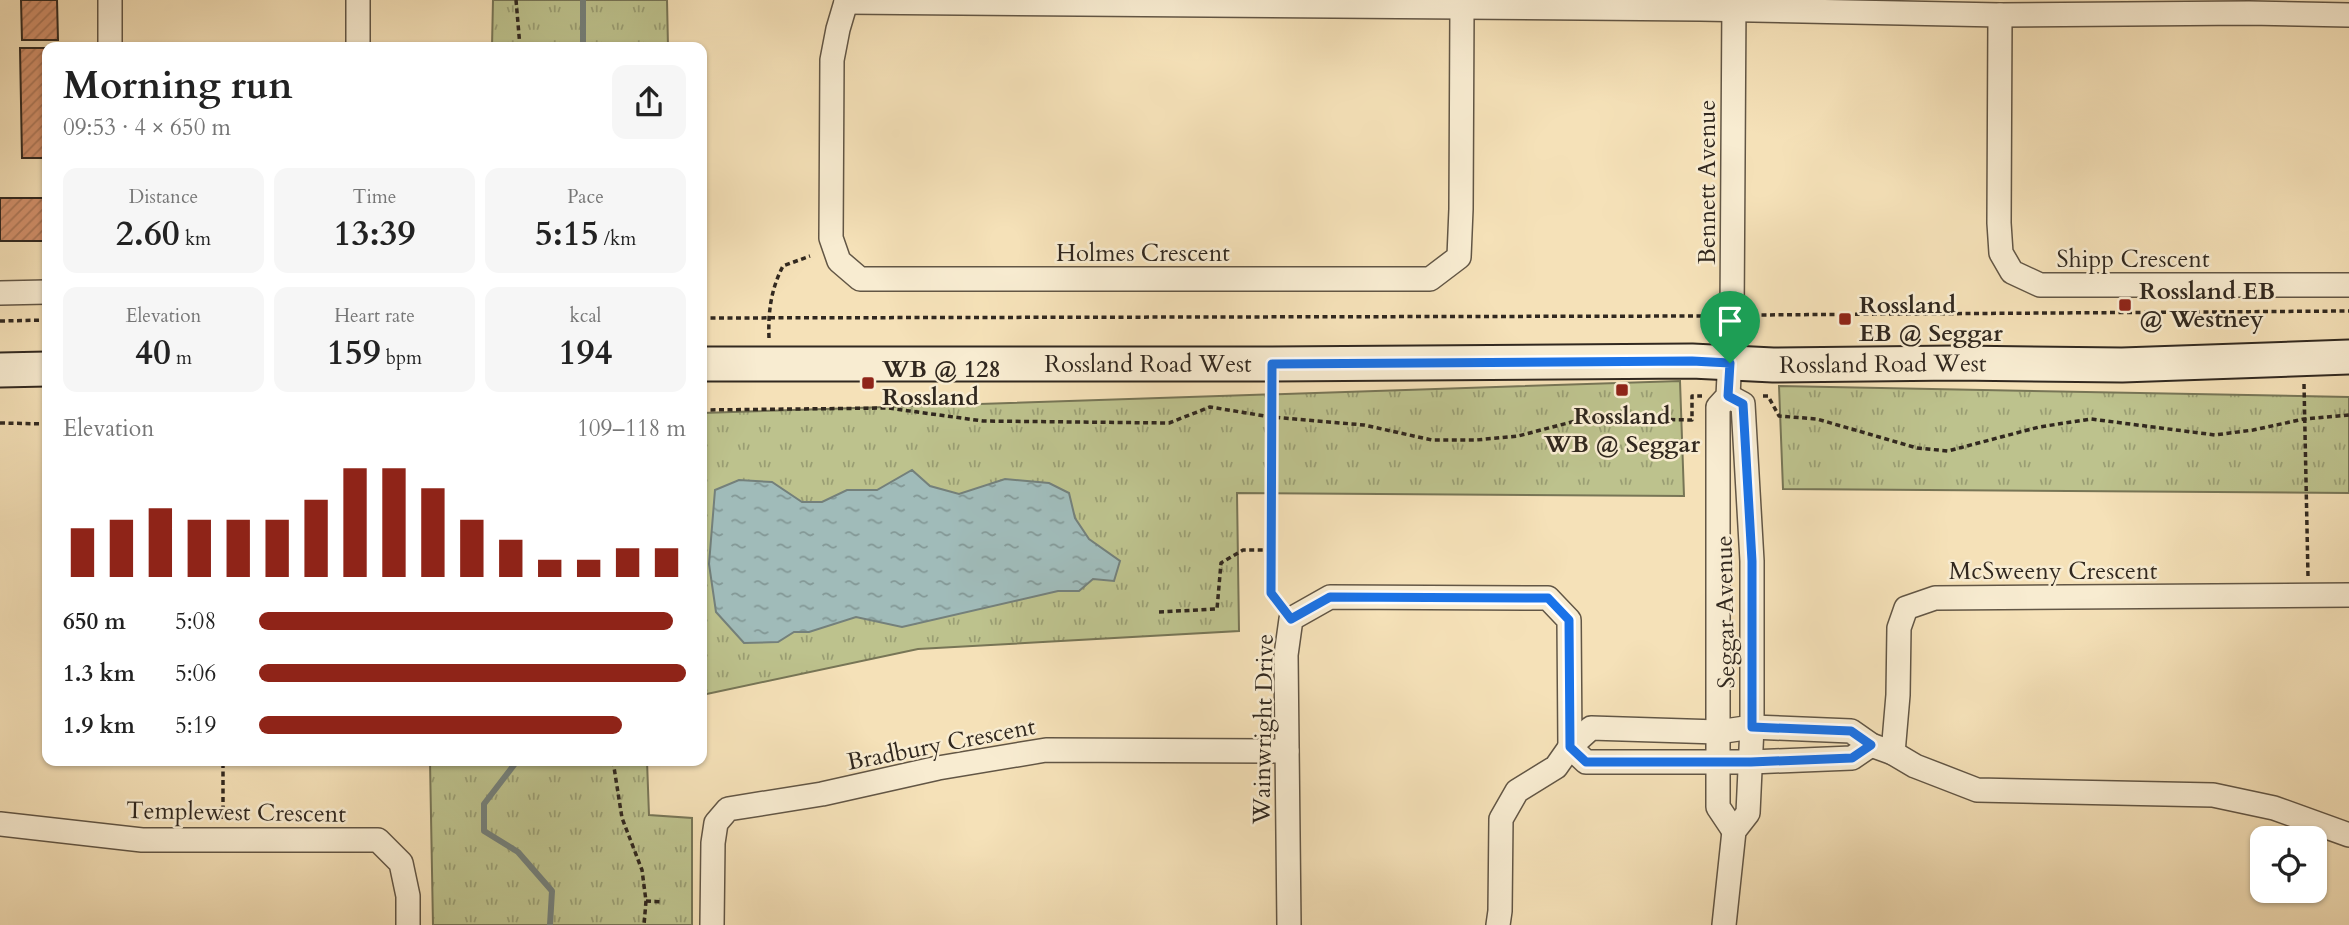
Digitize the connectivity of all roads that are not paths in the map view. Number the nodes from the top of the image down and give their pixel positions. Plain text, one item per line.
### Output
1 (110, 0) edge
2 (358, 0) edge
3 (846, 1) edge
4 (1734, 5) edge
5 (2249, 6) edge
6 (1462, 8) junction
7 (2000, 15) junction
8 (2349, 15) edge
9 (110, 42) edge
10 (358, 42) edge
11 (2349, 285) edge
12 (42, 292) edge
13 (0, 293) edge
14 (2349, 357) edge
15 (1730, 363) junction
16 (707, 364) edge
17 (42, 369) edge
18 (0, 370) edge
19 (1728, 396) junction
20 (2349, 595) edge
21 (1752, 727) junction
22 (1718, 732) junction
23 (1871, 745) junction
24 (1570, 747) junction
25 (1287, 751) junction
26 (1893, 753) junction
27 (1718, 762) junction
28 (1751, 762) junction
29 (0, 824) edge
30 (1734, 831) junction
31 (2349, 835) edge
32 (408, 925) edge
33 (712, 925) edge
34 (1289, 925) edge
35 (1497, 925) edge
36 (1724, 925) edge

1 - 9 street
2 - 10 street
3 - 6 street
3 - 6 street, Holmes Crescent
4 - 6 street
4 - 7 street
4 - 15 street, Bennett Avenue
5 - 7 street
5 - 8 street
7 - 11 street, Shipp Crescent
12 - 13 street
14 - 15 main road, Rossland Road West
15 - 16 main road, Rossland Road West
15 - 19 street, Seggar Avenue
17 - 18 main road
19 - 21 street, Seggar Avenue
19 - 22 street, Seggar Avenue
20 - 26 street, McSweeny Crescent
21 - 22 street
21 - 23 street
21 - 28 street, Seggar Avenue
22 - 24 street
22 - 27 street, Seggar Avenue
23 - 26 street
23 - 28 street
24 - 25 street, Wainwright Drive
24 - 27 street
24 - 35 street
25 - 33 street, Bradbury Crescent
25 - 34 street, Wainwright Drive
26 - 31 street
27 - 28 street
27 - 30 street, Seggar Avenue
28 - 30 street, Seggar Avenue
29 - 32 street, Templewest Crescent
30 - 36 street, Seggar Avenue

